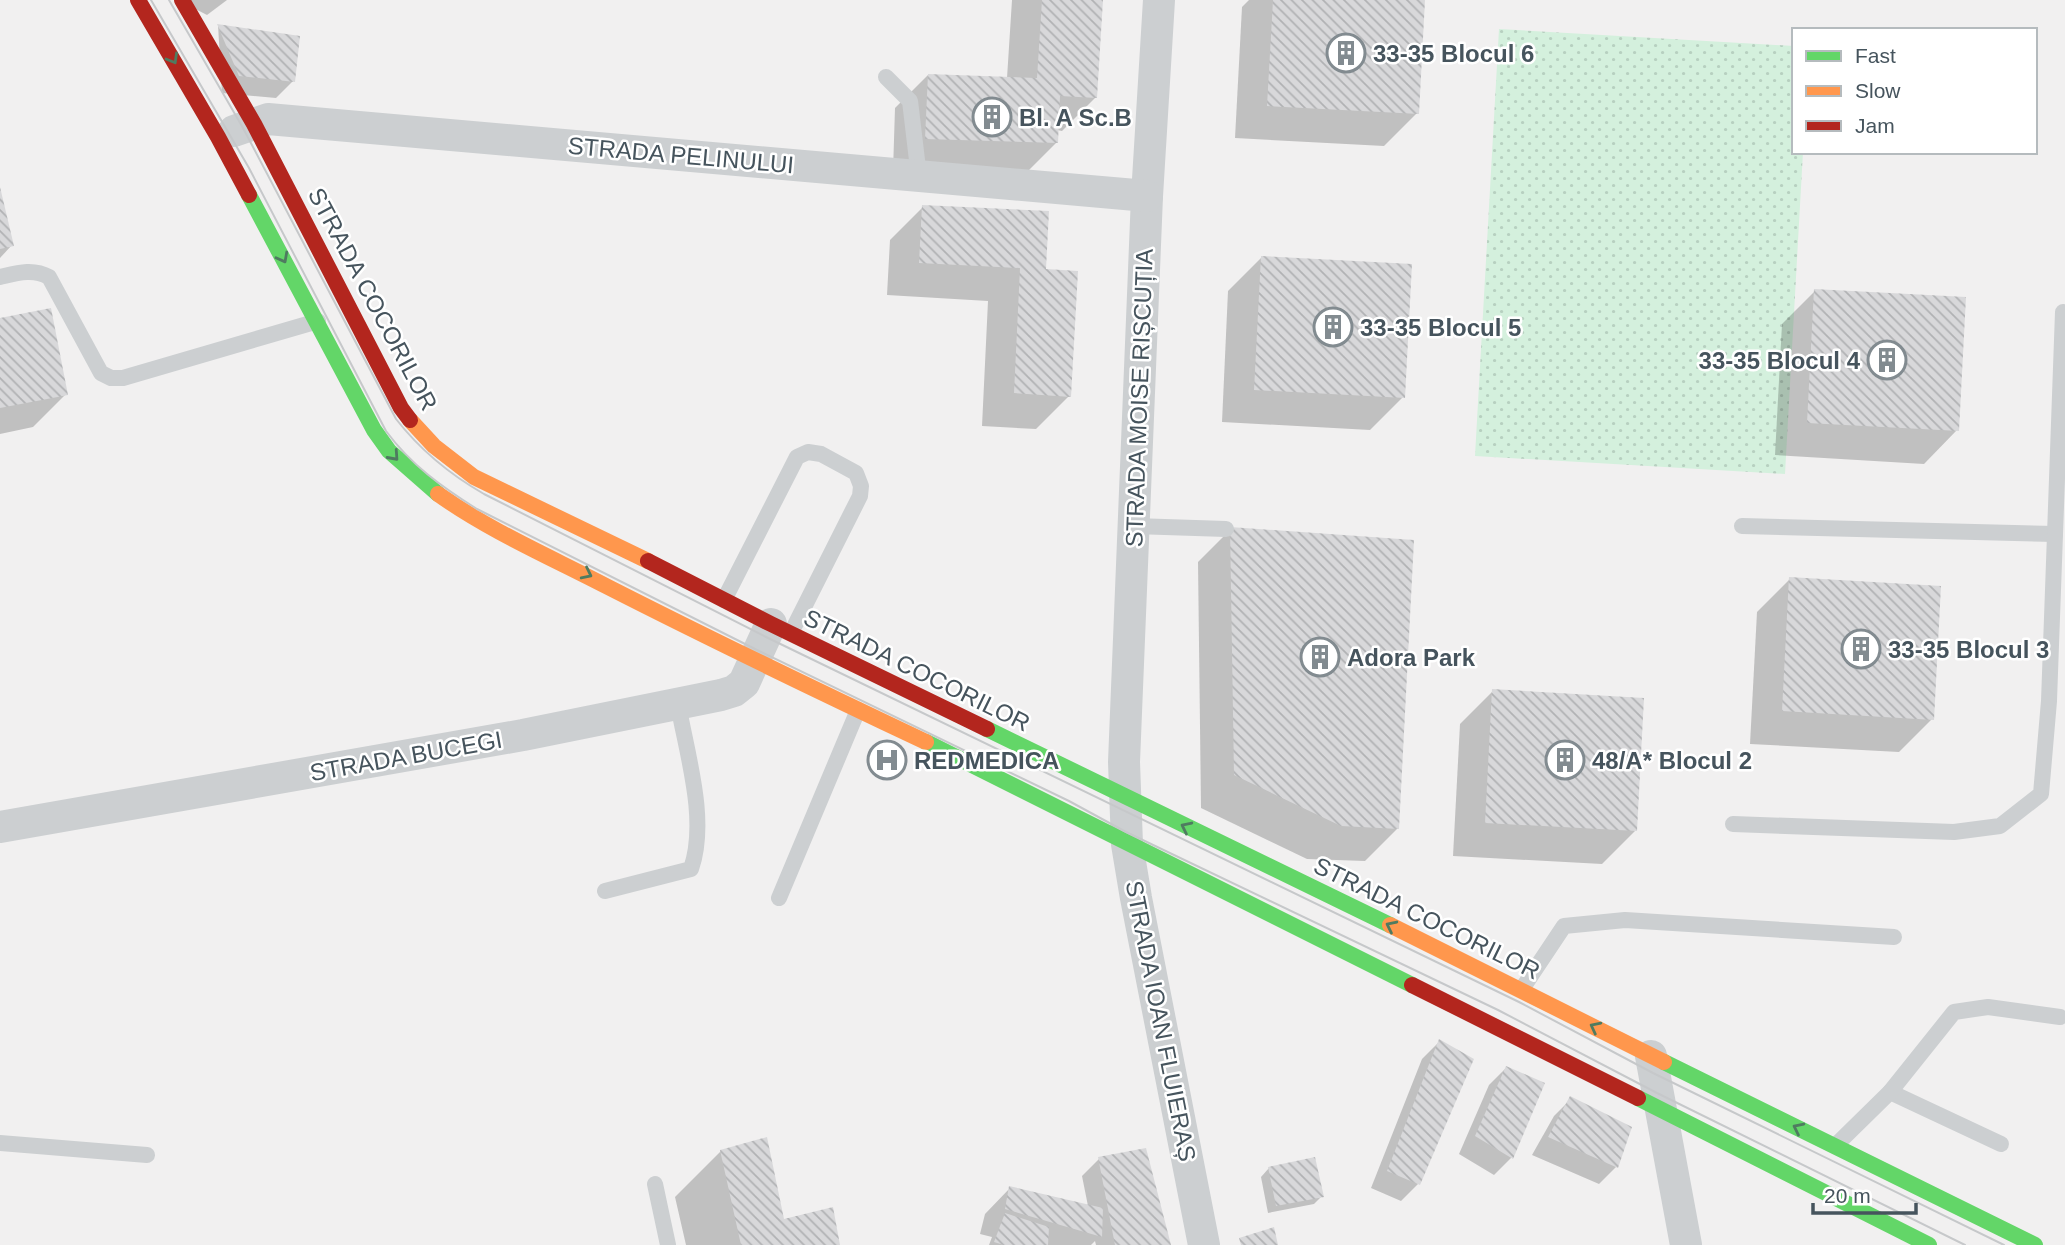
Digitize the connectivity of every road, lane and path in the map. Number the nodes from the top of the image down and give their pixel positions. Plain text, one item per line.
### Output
1 (138, 0) edge
2 (183, 0) edge
3 (1159, 0) edge
4 (886, 77) dead end
5 (254, 124) junction
6 (218, 136) junction
7 (919, 177) junction
8 (1147, 197) junction
9 (0, 277) edge
10 (351, 312) junction
11 (2063, 312) dead end
12 (318, 321) junction
13 (1134, 526) junction
14 (1742, 526) dead end
15 (1226, 529) dead end
16 (2055, 534) junction
17 (724, 600) junction
18 (781, 629) junction
19 (754, 661) junction
20 (2057, 701) edge
21 (678, 704) junction
22 (858, 710) junction
23 (1124, 797) junction
24 (1733, 824) dead end
25 (0, 827) edge
26 (1127, 844) junction
27 (606, 891) dead end
28 (779, 898) dead end
29 (1894, 937) dead end
30 (1522, 989) junction
31 (2060, 1017) dead end
32 (1651, 1056) junction
33 (1890, 1092) junction
34 (1660, 1109) junction
35 (0, 1143) edge
36 (2001, 1144) dead end
37 (1835, 1146) junction
38 (147, 1155) dead end
39 (655, 1184) dead end
40 (1909, 1235) edge
41 (668, 1245) edge
42 (1204, 1245) edge
43 (1686, 1245) edge
44 (1929, 1245) edge
45 (2035, 1245) edge

1 -> 6 main road
2 - 5 main road, STRADA COCORILOR
3 - 8 street, STRADA MOISE RIȘCUȚIA
4 - 7 lane
5 - 6 street, STRADA PELINULUI
5 - 7 street, STRADA PELINULUI
5 - 10 main road, STRADA COCORILOR
6 -> 12 main road
7 - 8 street, STRADA PELINULUI
8 - 13 street, STRADA MOISE RIȘCUȚIA
9 - 12 lane
10 - 12 lane
10 - 17 main road, STRADA COCORILOR
11 - 16 lane
12 -> 19 main road
13 - 15 lane
13 - 23 street, STRADA MOISE RIȘCUȚIA
14 - 16 lane
16 - 20 lane
17 - 18 main road, STRADA COCORILOR
17 - 18 lane
18 - 19 street, STRADA BUCEGI
18 - 23 main road, STRADA COCORILOR
19 - 21 street, STRADA BUCEGI
19 - 22 main road
20 - 24 lane
21 - 25 street, STRADA BUCEGI
21 - 27 lane
22 - 26 main road
22 - 28 lane
23 - 26 street, STRADA IOAN FLUIERAȘ
30 -> 23 main road, STRADA COCORILOR
26 - 34 main road
26 - 42 street, STRADA IOAN FLUIERAȘ
29 - 30 lane
32 -> 30 main road, STRADA COCORILOR
31 - 33 lane
32 - 34 street
37 -> 32 main road, STRADA COCORILOR
33 - 36 lane
33 - 37 lane
34 - 40 main road
34 - 43 street
35 - 38 lane
37 - 45 main road, STRADA COCORILOR
39 - 41 lane
40 - 44 main road

